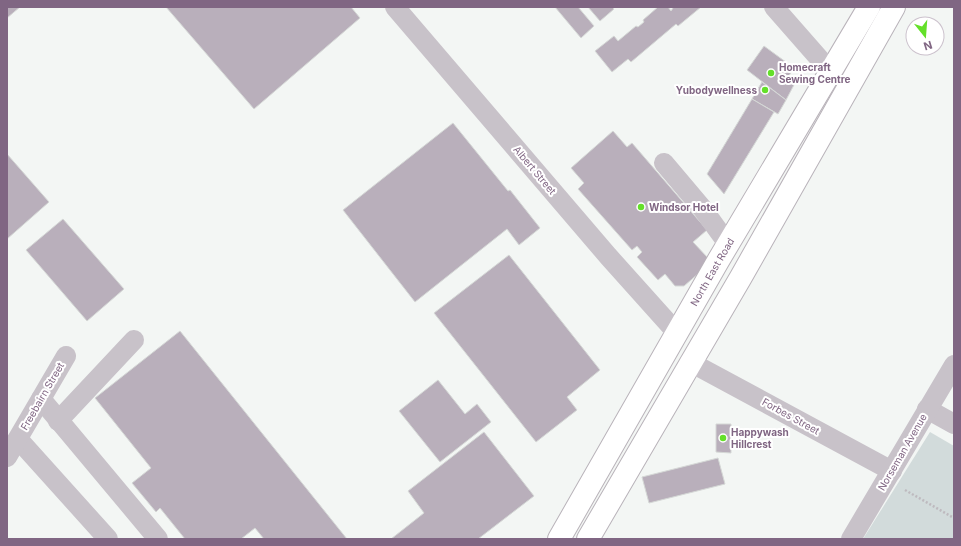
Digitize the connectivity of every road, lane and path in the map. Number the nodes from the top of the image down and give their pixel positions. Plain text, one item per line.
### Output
1 (395, 7) edge
2 (774, 7) edge
3 (869, 7) edge
4 (894, 7) edge
5 (831, 72) junction
6 (849, 83) junction
7 (664, 163) dead end
8 (728, 244) junction
9 (134, 340) dead end
10 (672, 341) junction
11 (695, 354) junction
12 (66, 356) dead end
13 (954, 365) edge
14 (41, 399) junction
15 (927, 409) junction
16 (58, 421) junction
17 (954, 424) edge
18 (18, 438) junction
19 (7, 457) edge
20 (892, 471) junction
21 (905, 490) dead end
22 (954, 518) edge
23 (108, 539) edge
24 (158, 539) edge
25 (559, 539) edge
26 (588, 539) edge
27 (851, 539) edge

1 - 10 street, Albert Street
2 - 5 street
3 - 5 highway, North East Road
4 - 6 highway
5 - 6 highway
5 - 8 highway, North East Road
6 - 11 highway
7 - 8 street
8 - 10 highway, North East Road
9 - 16 street
10 - 11 highway
10 - 25 highway, North East Road
11 - 20 street, Forbes Street
11 - 26 highway
12 - 14 street, Freebairn Street
13 - 15 street, Norseman Avenue
14 - 16 street
14 - 18 street, Freebairn Street
15 - 17 street
15 - 20 street, Norseman Avenue
16 - 24 street
18 - 19 street, Freebairn Street
18 - 23 street
20 - 27 street, Norseman Avenue
21 - 22 path

